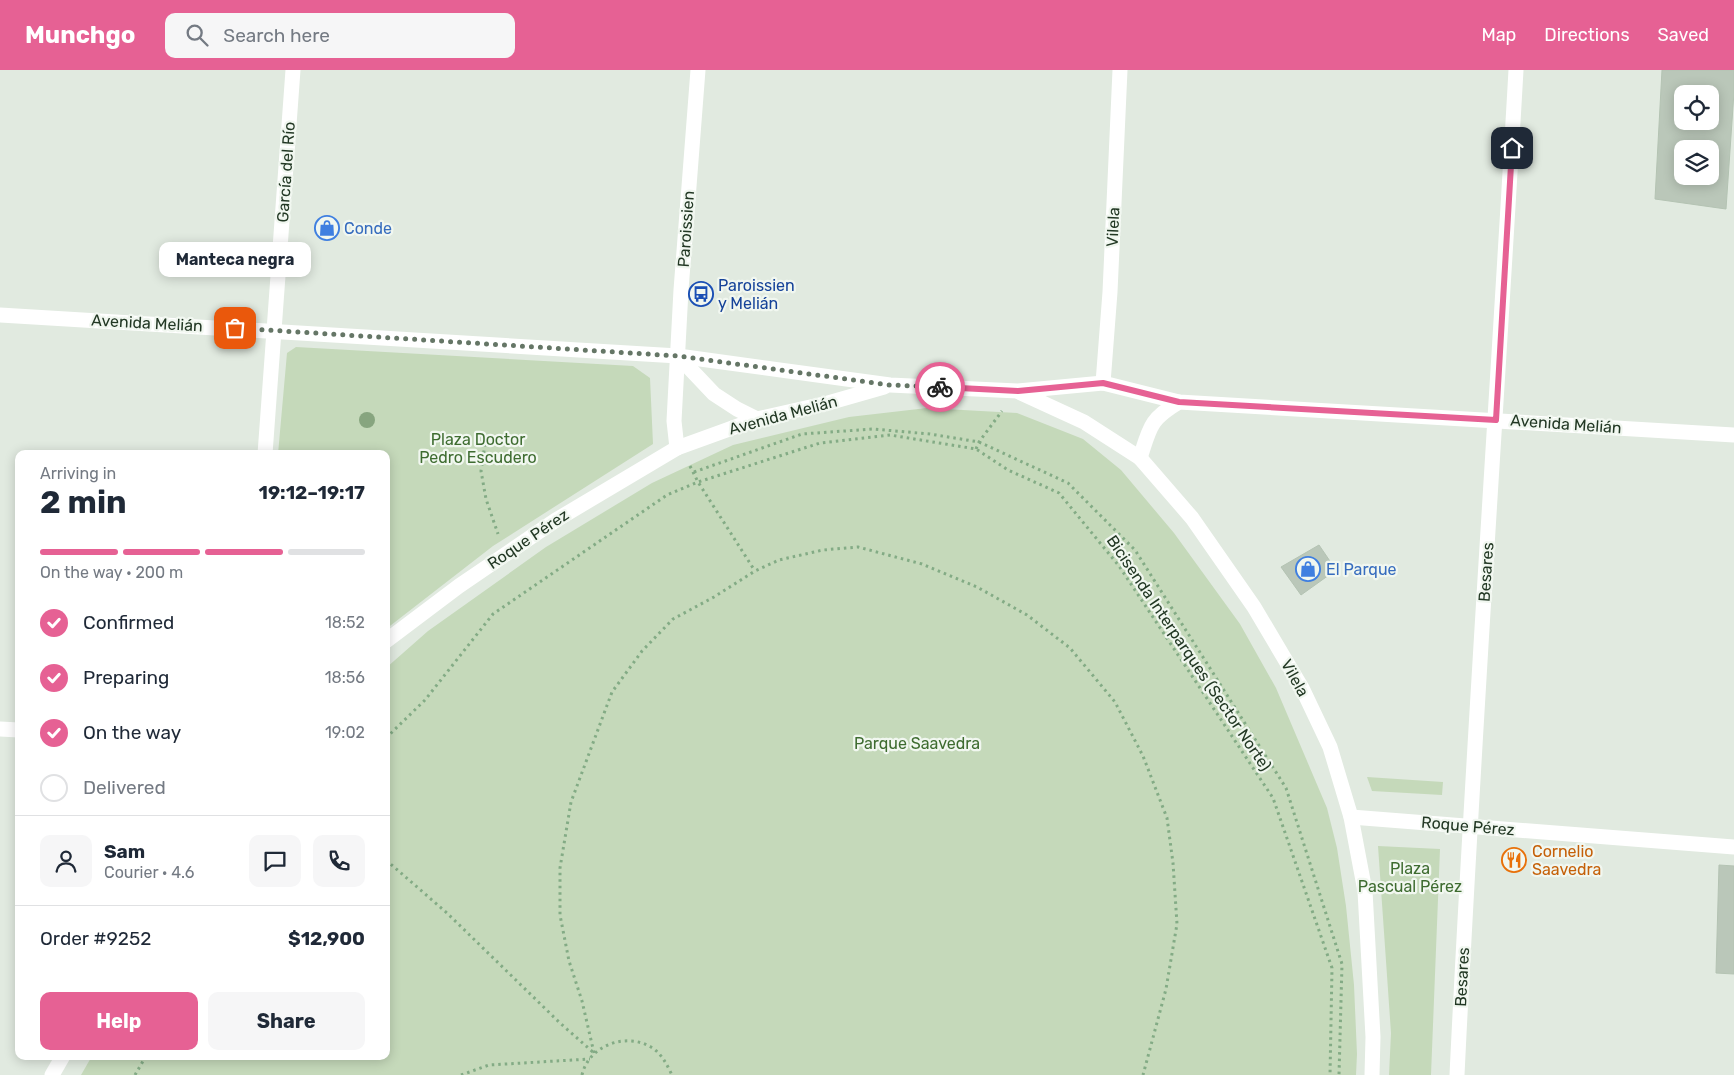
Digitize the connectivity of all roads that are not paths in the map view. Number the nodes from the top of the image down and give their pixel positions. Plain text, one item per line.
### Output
1 (294, 70) edge
2 (698, 70) edge
3 (1120, 70) edge
4 (1516, 70) edge
5 (0, 315) edge
6 (274, 330) junction
7 (678, 356) junction
8 (1103, 383) junction
9 (890, 385) junction
10 (1018, 391) junction
11 (1179, 402) junction
12 (757, 419) junction
13 (1496, 420) junction
14 (1734, 435) edge
15 (677, 448) junction
16 (265, 450) edge
17 (1140, 458) junction
18 (390, 638) edge
19 (0, 729) edge
20 (15, 730) edge
21 (1351, 817) junction
22 (1469, 826) junction
23 (1734, 847) edge
24 (61, 1060) edge
25 (52, 1075) edge
26 (1372, 1075) edge
27 (1457, 1075) edge

1 - 6 street, García del Río
2 - 7 street, Paroissien
3 - 8 street, Vilela
4 - 13 street, Besares
5 - 6 street, Avenida Melián
6 - 7 street, Avenida Melián
6 - 16 street, García del Río
7 - 9 street, Avenida Melián
7 - 12 street
7 - 15 street, Paroissien
8 - 10 street, Avenida Melián
8 - 11 street, Avenida Melián
9 - 10 street, Avenida Melián
9 - 12 street, Avenida Melián
10 - 17 street, Vilela
11 - 13 street, Avenida Melián
11 - 17 street
12 - 15 street, Avenida Melián
13 - 14 street, Avenida Melián
13 - 22 street, Besares
15 - 18 street, Roque Pérez
17 - 21 street, Vilela
19 - 20 street
21 - 22 street, Roque Pérez
21 - 26 street, Vilela
22 - 23 street, Roque Pérez
22 - 27 street, Besares
24 - 25 street

